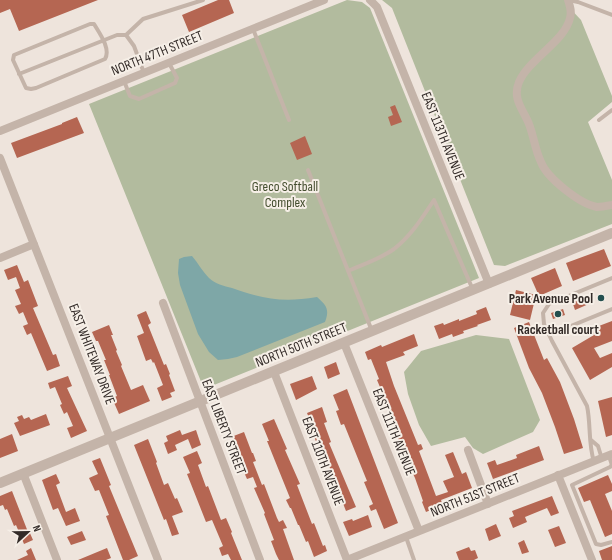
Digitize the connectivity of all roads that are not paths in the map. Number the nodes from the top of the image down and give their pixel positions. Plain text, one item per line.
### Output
1 (203, 0) edge
2 (324, 0) edge
3 (370, 0) edge
4 (568, 0) edge
5 (612, 15) edge
6 (253, 29) junction
7 (126, 35) junction
8 (103, 41) junction
9 (169, 62) junction
10 (144, 73) junction
11 (19, 74) junction
12 (124, 81) junction
13 (612, 110) edge
14 (288, 120) dead end
15 (599, 120) dead end
16 (0, 131) edge
17 (0, 158) edge
18 (308, 170) dead end
19 (612, 205) edge
20 (612, 232) edge
21 (34, 244) junction
22 (0, 258) edge
23 (348, 271) junction
24 (612, 278) edge
25 (489, 284) junction
26 (473, 290) junction
27 (163, 302) dead end
28 (612, 309) edge
29 (372, 332) junction
30 (549, 335) junction
31 (344, 343) junction
32 (274, 372) junction
33 (200, 400) junction
34 (111, 438) junction
35 (591, 440) junction
36 (468, 450) dead end
37 (604, 458) edge
38 (23, 473) junction
39 (558, 476) junction
40 (0, 483) edge
41 (488, 504) junction
42 (419, 531) junction
43 (406, 537) junction
44 (612, 542) edge
45 (156, 559) edge
46 (57, 560) edge
47 (260, 560) edge
48 (347, 560) edge
49 (414, 560) edge
50 (592, 560) edge

1 - 7 lane
2 - 6 street, NORTH 47TH STREET
3 - 25 street, EAST 113TH AVENUE
4 - 5 lane
4 - 19 street
6 - 9 street, NORTH 47TH STREET
6 - 14 lane
7 - 8 lane
7 - 10 lane
8 - 11 lane
8 - 11 lane
8 - 11 lane
9 - 10 street, NORTH 47TH STREET
9 - 12 lane
10 - 12 street, NORTH 47TH STREET
12 - 16 street, NORTH 47TH STREET
13 - 15 lane
17 - 21 street, EAST WHITEWAY DRIVE
18 - 23 lane
20 - 25 street, NORTH 50TH STREET
21 - 22 street
21 - 34 street, EAST WHITEWAY DRIVE
23 - 26 lane
23 - 29 lane
24 - 30 lane
25 - 26 street, NORTH 50TH STREET
26 - 29 street, NORTH 50TH STREET
27 - 33 street, EAST LIBERTY STREET
28 - 30 lane
29 - 31 street, NORTH 50TH STREET
30 - 35 lane
31 - 32 street, NORTH 50TH STREET
31 - 42 street, EAST 111TH AVENUE
32 - 33 street, NORTH 50TH STREET
32 - 48 street, EAST 110TH AVENUE
33 - 34 street, NORTH 50TH STREET
33 - 47 street, EAST LIBERTY STREET
34 - 38 street, NORTH 50TH STREET
34 - 45 street, EAST WHITEWAY DRIVE
35 - 37 lane
35 - 37 lane
36 - 41 street
37 - 39 street, NORTH 51ST STREET
37 - 44 lane
38 - 40 street, NORTH 50TH STREET
38 - 46 street
39 - 41 street, NORTH 51ST STREET
39 - 50 street
41 - 42 street, NORTH 51ST STREET
42 - 43 street, NORTH 51ST STREET
43 - 48 street, NORTH 51ST STREET
43 - 49 lane

